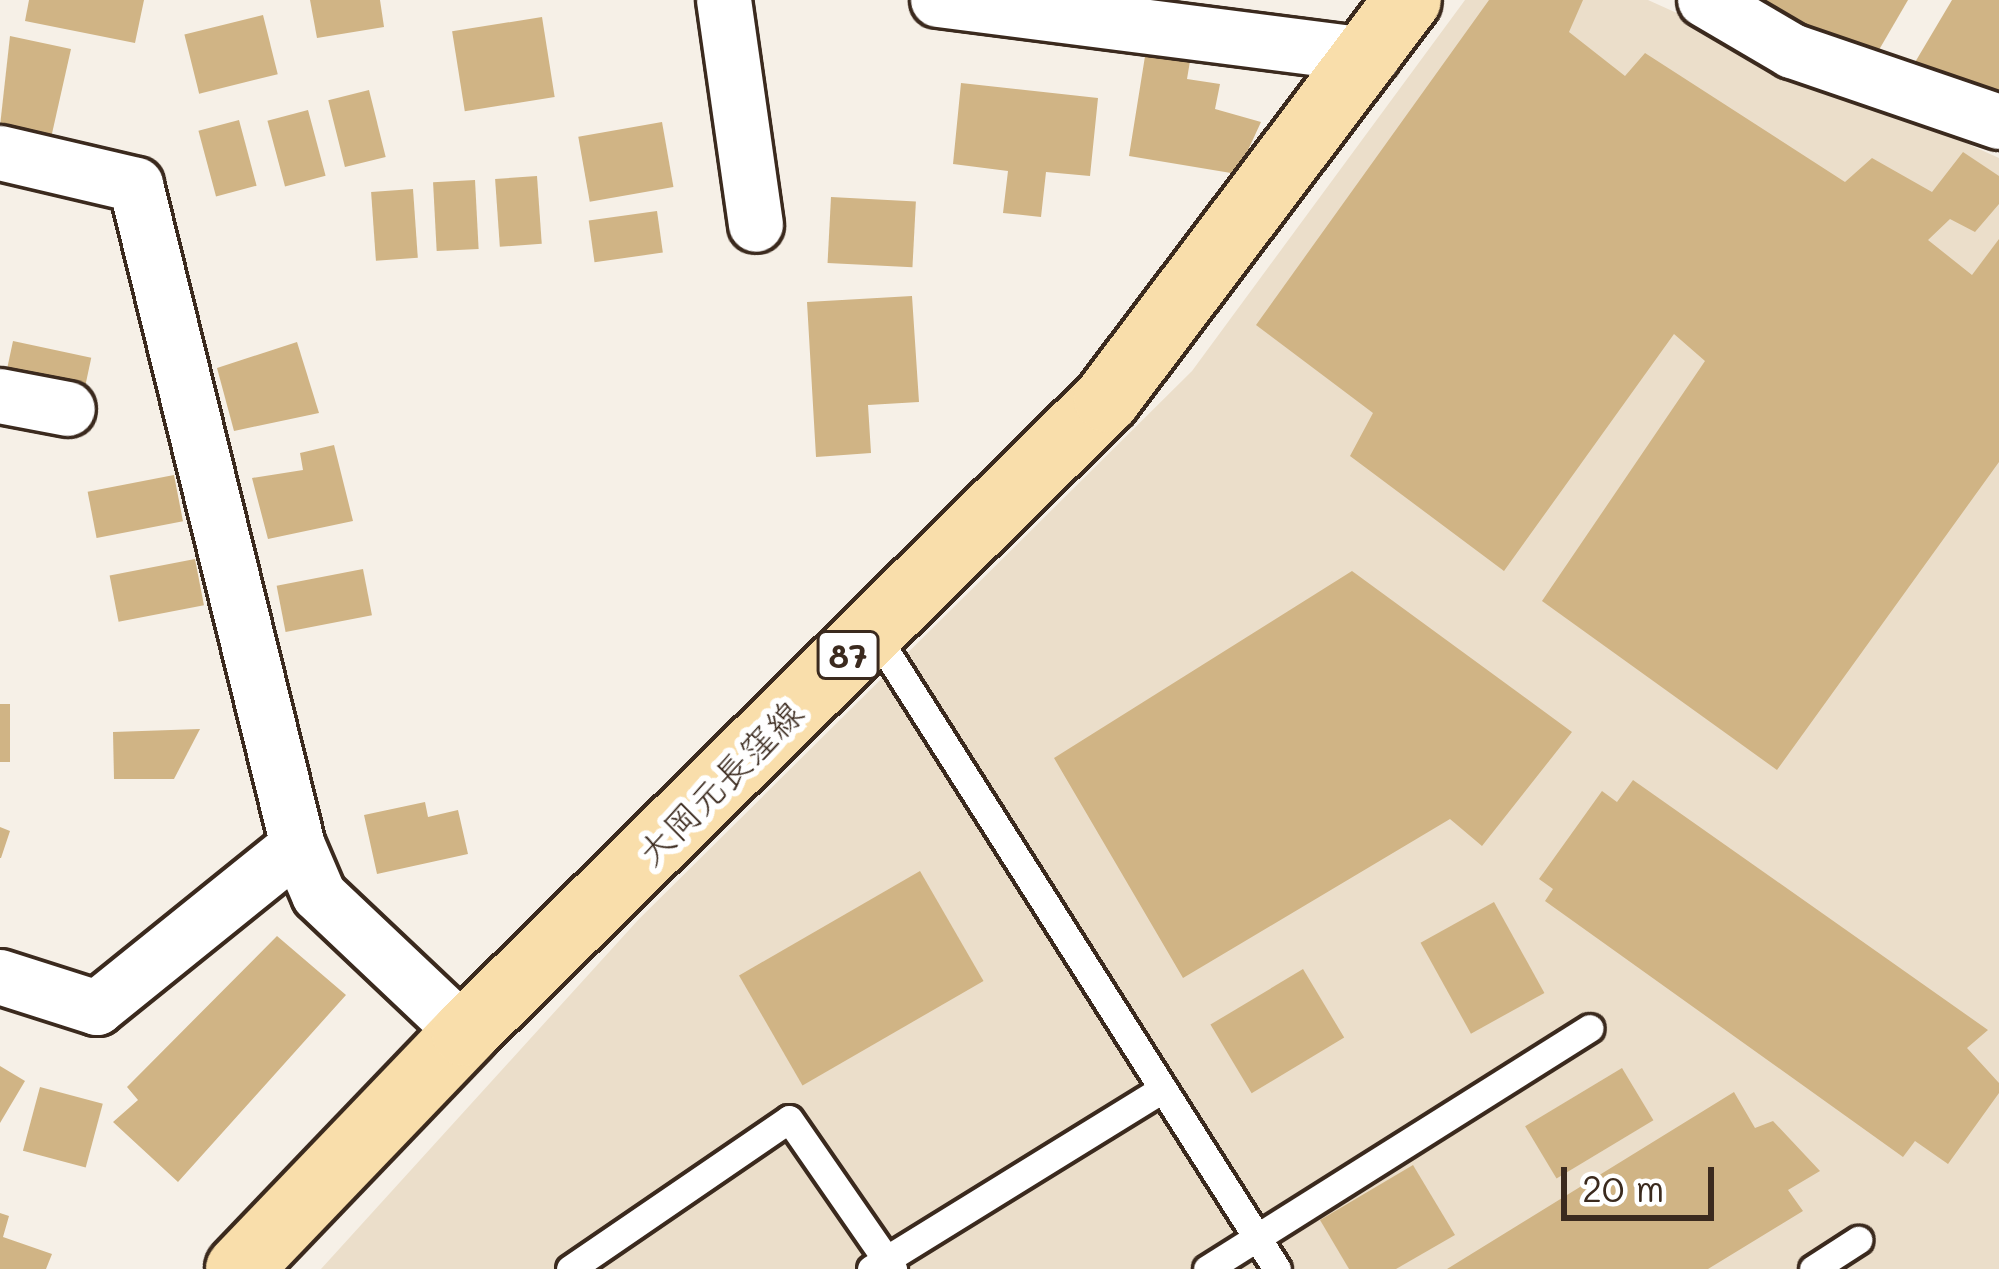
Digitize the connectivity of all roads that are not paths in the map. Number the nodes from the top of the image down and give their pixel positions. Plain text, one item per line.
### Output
1 (724, 0) edge
2 (938, 0) edge
3 (1408, 0) edge
4 (1705, 0) edge
5 (1373, 56) junction
6 (1999, 122) edge
7 (0, 154) edge
8 (756, 225) dead end
9 (0, 396) edge
10 (68, 409) dead end
11 (872, 631) junction
12 (298, 846) junction
13 (0, 977) edge
14 (1588, 1028) dead end
15 (465, 1033) junction
16 (1163, 1089) junction
17 (1257, 1238) junction
18 (1858, 1240) dead end
19 (884, 1266) edge
20 (239, 1269) edge
21 (570, 1269) edge
22 (1207, 1269) edge
23 (1276, 1269) edge
24 (1814, 1269) edge

1 - 8 street
2 - 5 street
3 - 5 main road, 大岡元長窪線 / 87
4 - 6 street
5 - 11 main road, 大岡元長窪線 / 87
7 - 12 street
9 - 10 street
11 - 15 main road, 大岡元長窪線 / 87
11 - 16 lane
12 - 13 street
12 - 15 street
14 - 17 lane
15 - 20 main road, 大岡元長窪線 / 87
16 - 17 lane
16 - 19 lane
17 - 22 lane
17 - 23 lane
18 - 24 lane
19 - 21 lane

